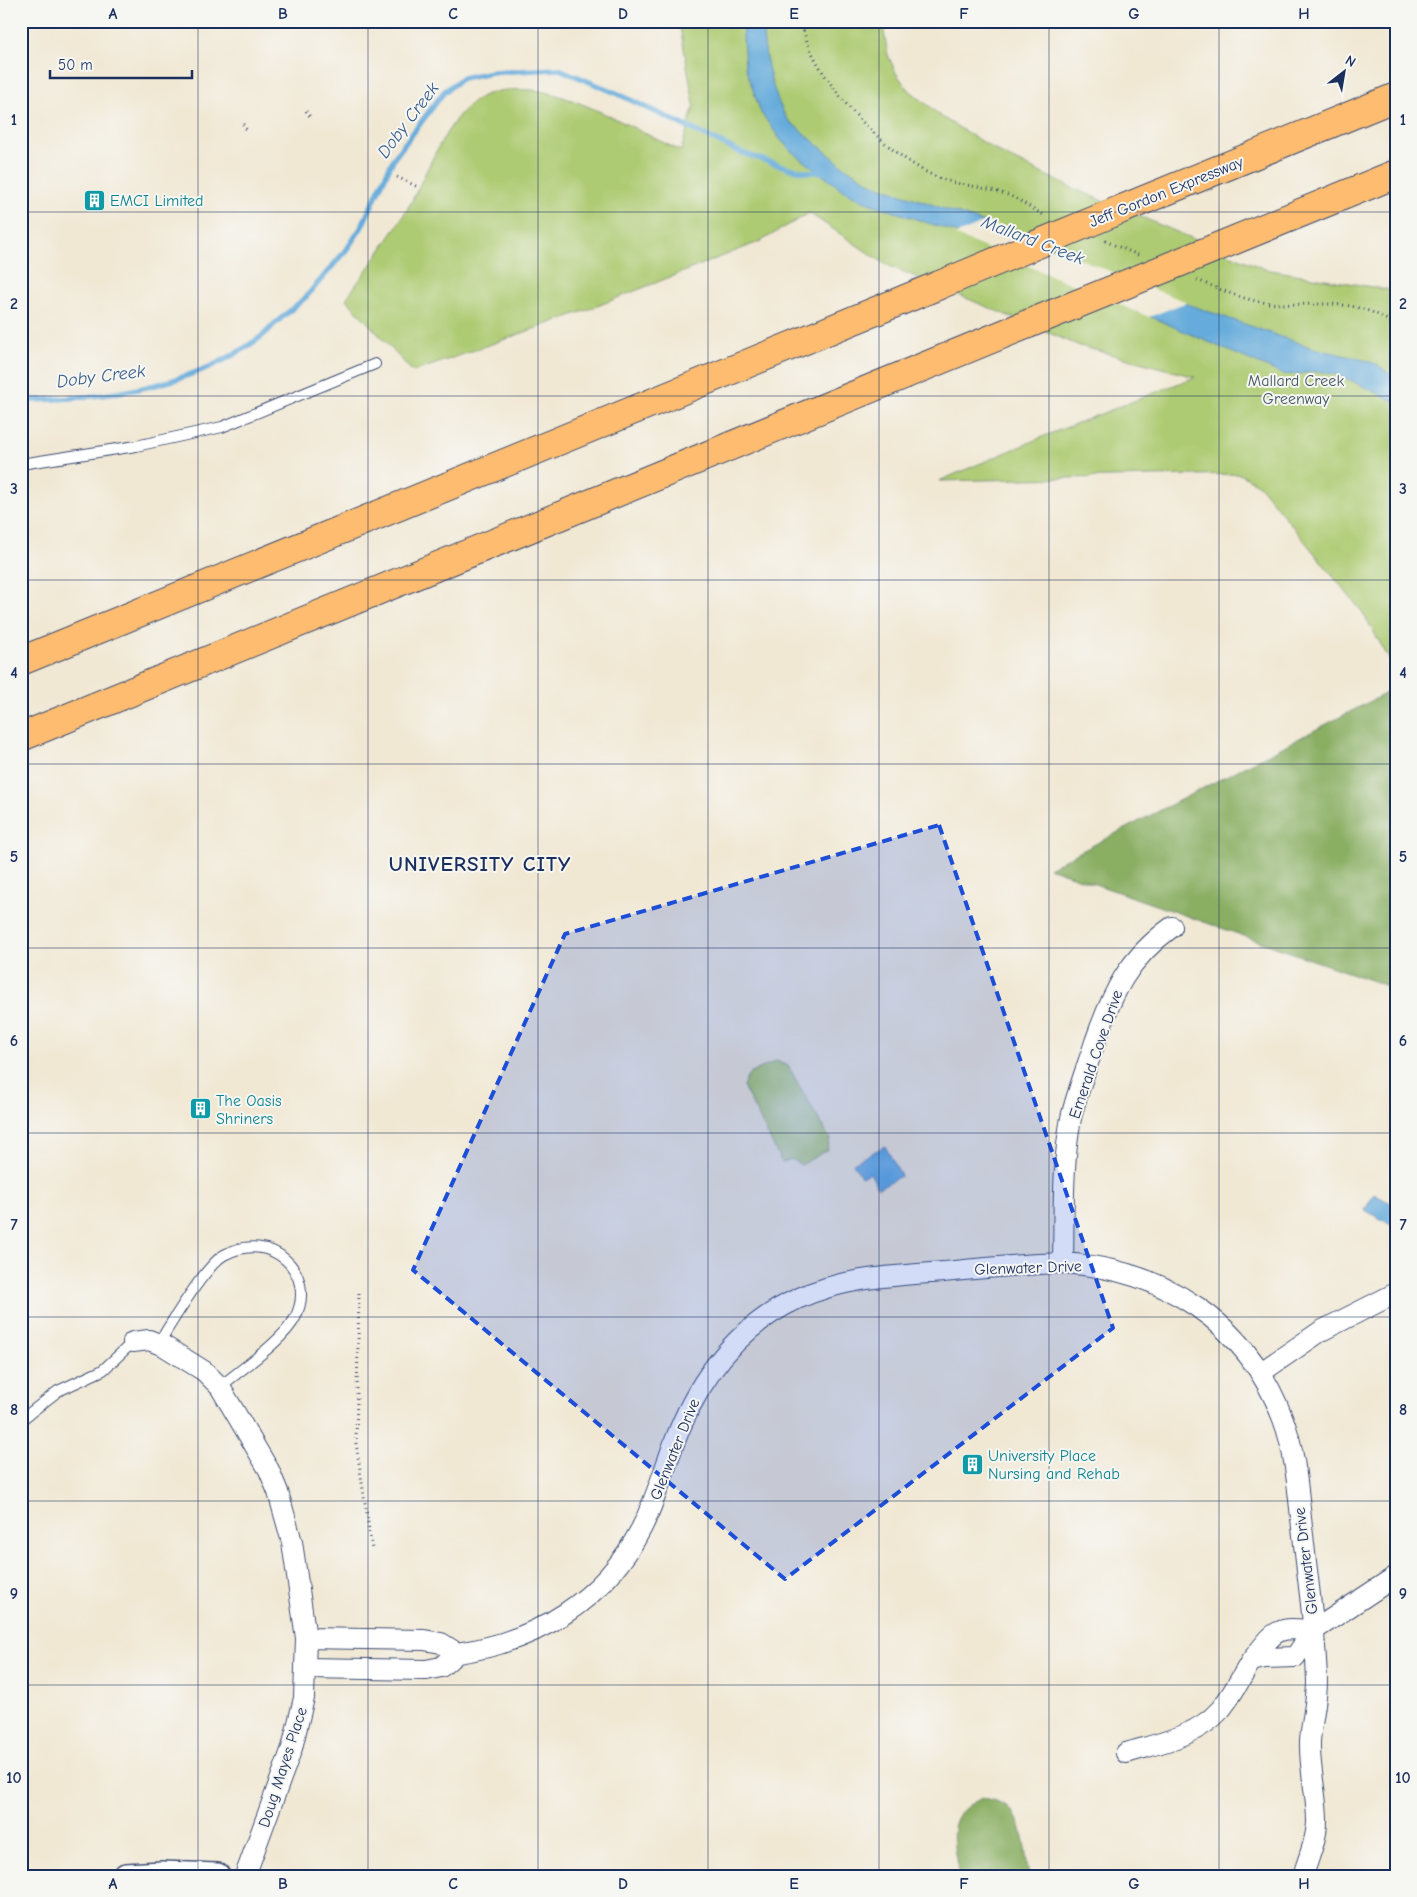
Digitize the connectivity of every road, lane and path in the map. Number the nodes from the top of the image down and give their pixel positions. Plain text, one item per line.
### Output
1 (1396, 97) edge
2 (306, 111) dead end
3 (311, 118) dead end
4 (243, 124) dead end
5 (248, 132) dead end
6 (1396, 174) edge
7 (397, 177) dead end
8 (418, 187) dead end
9 (375, 364) dead end
10 (21, 464) edge
11 (21, 661) edge
12 (21, 738) edge
13 (1172, 926) dead end
14 (1063, 1263) junction
15 (359, 1293) dead end
16 (1396, 1293) edge
17 (133, 1342) joint
18 (159, 1344) junction
19 (1260, 1373) junction
20 (220, 1387) junction
21 (21, 1420) edge
22 (372, 1549) dead end
23 (1396, 1576) edge
24 (1314, 1630) junction
25 (306, 1638) junction
26 (457, 1653) junction
27 (1251, 1661) junction
28 (306, 1668) junction
29 (1126, 1753) dead end
30 (126, 1876) edge
31 (217, 1876) edge
32 (245, 1876) edge
33 (1303, 1876) edge

1 - 11 highway, Jeff Gordon Expressway, bridge
2 - 3 path
4 - 5 path
6 - 12 highway, bridge
7 - 8 path
9 - 10 lane
13 - 14 street, Emerald Cove Drive
14 - 19 street, Glenwater Drive
14 - 26 street, Glenwater Drive
15 - 22 path
16 - 19 street
17 - 18 street, Doug Mayes Place
17 - 21 lane
18 - 20 street, Doug Mayes Place
18 - 20 lane
19 - 24 street, Glenwater Drive
20 - 25 street, Doug Mayes Place
23 - 24 street
24 - 27 street
24 - 27 street
24 - 33 street, Glenwater Drive
25 - 26 street
25 - 28 street, Doug Mayes Place
26 - 28 street, Glenwater Drive
27 - 29 street
28 - 32 street, Doug Mayes Place
30 - 31 street

